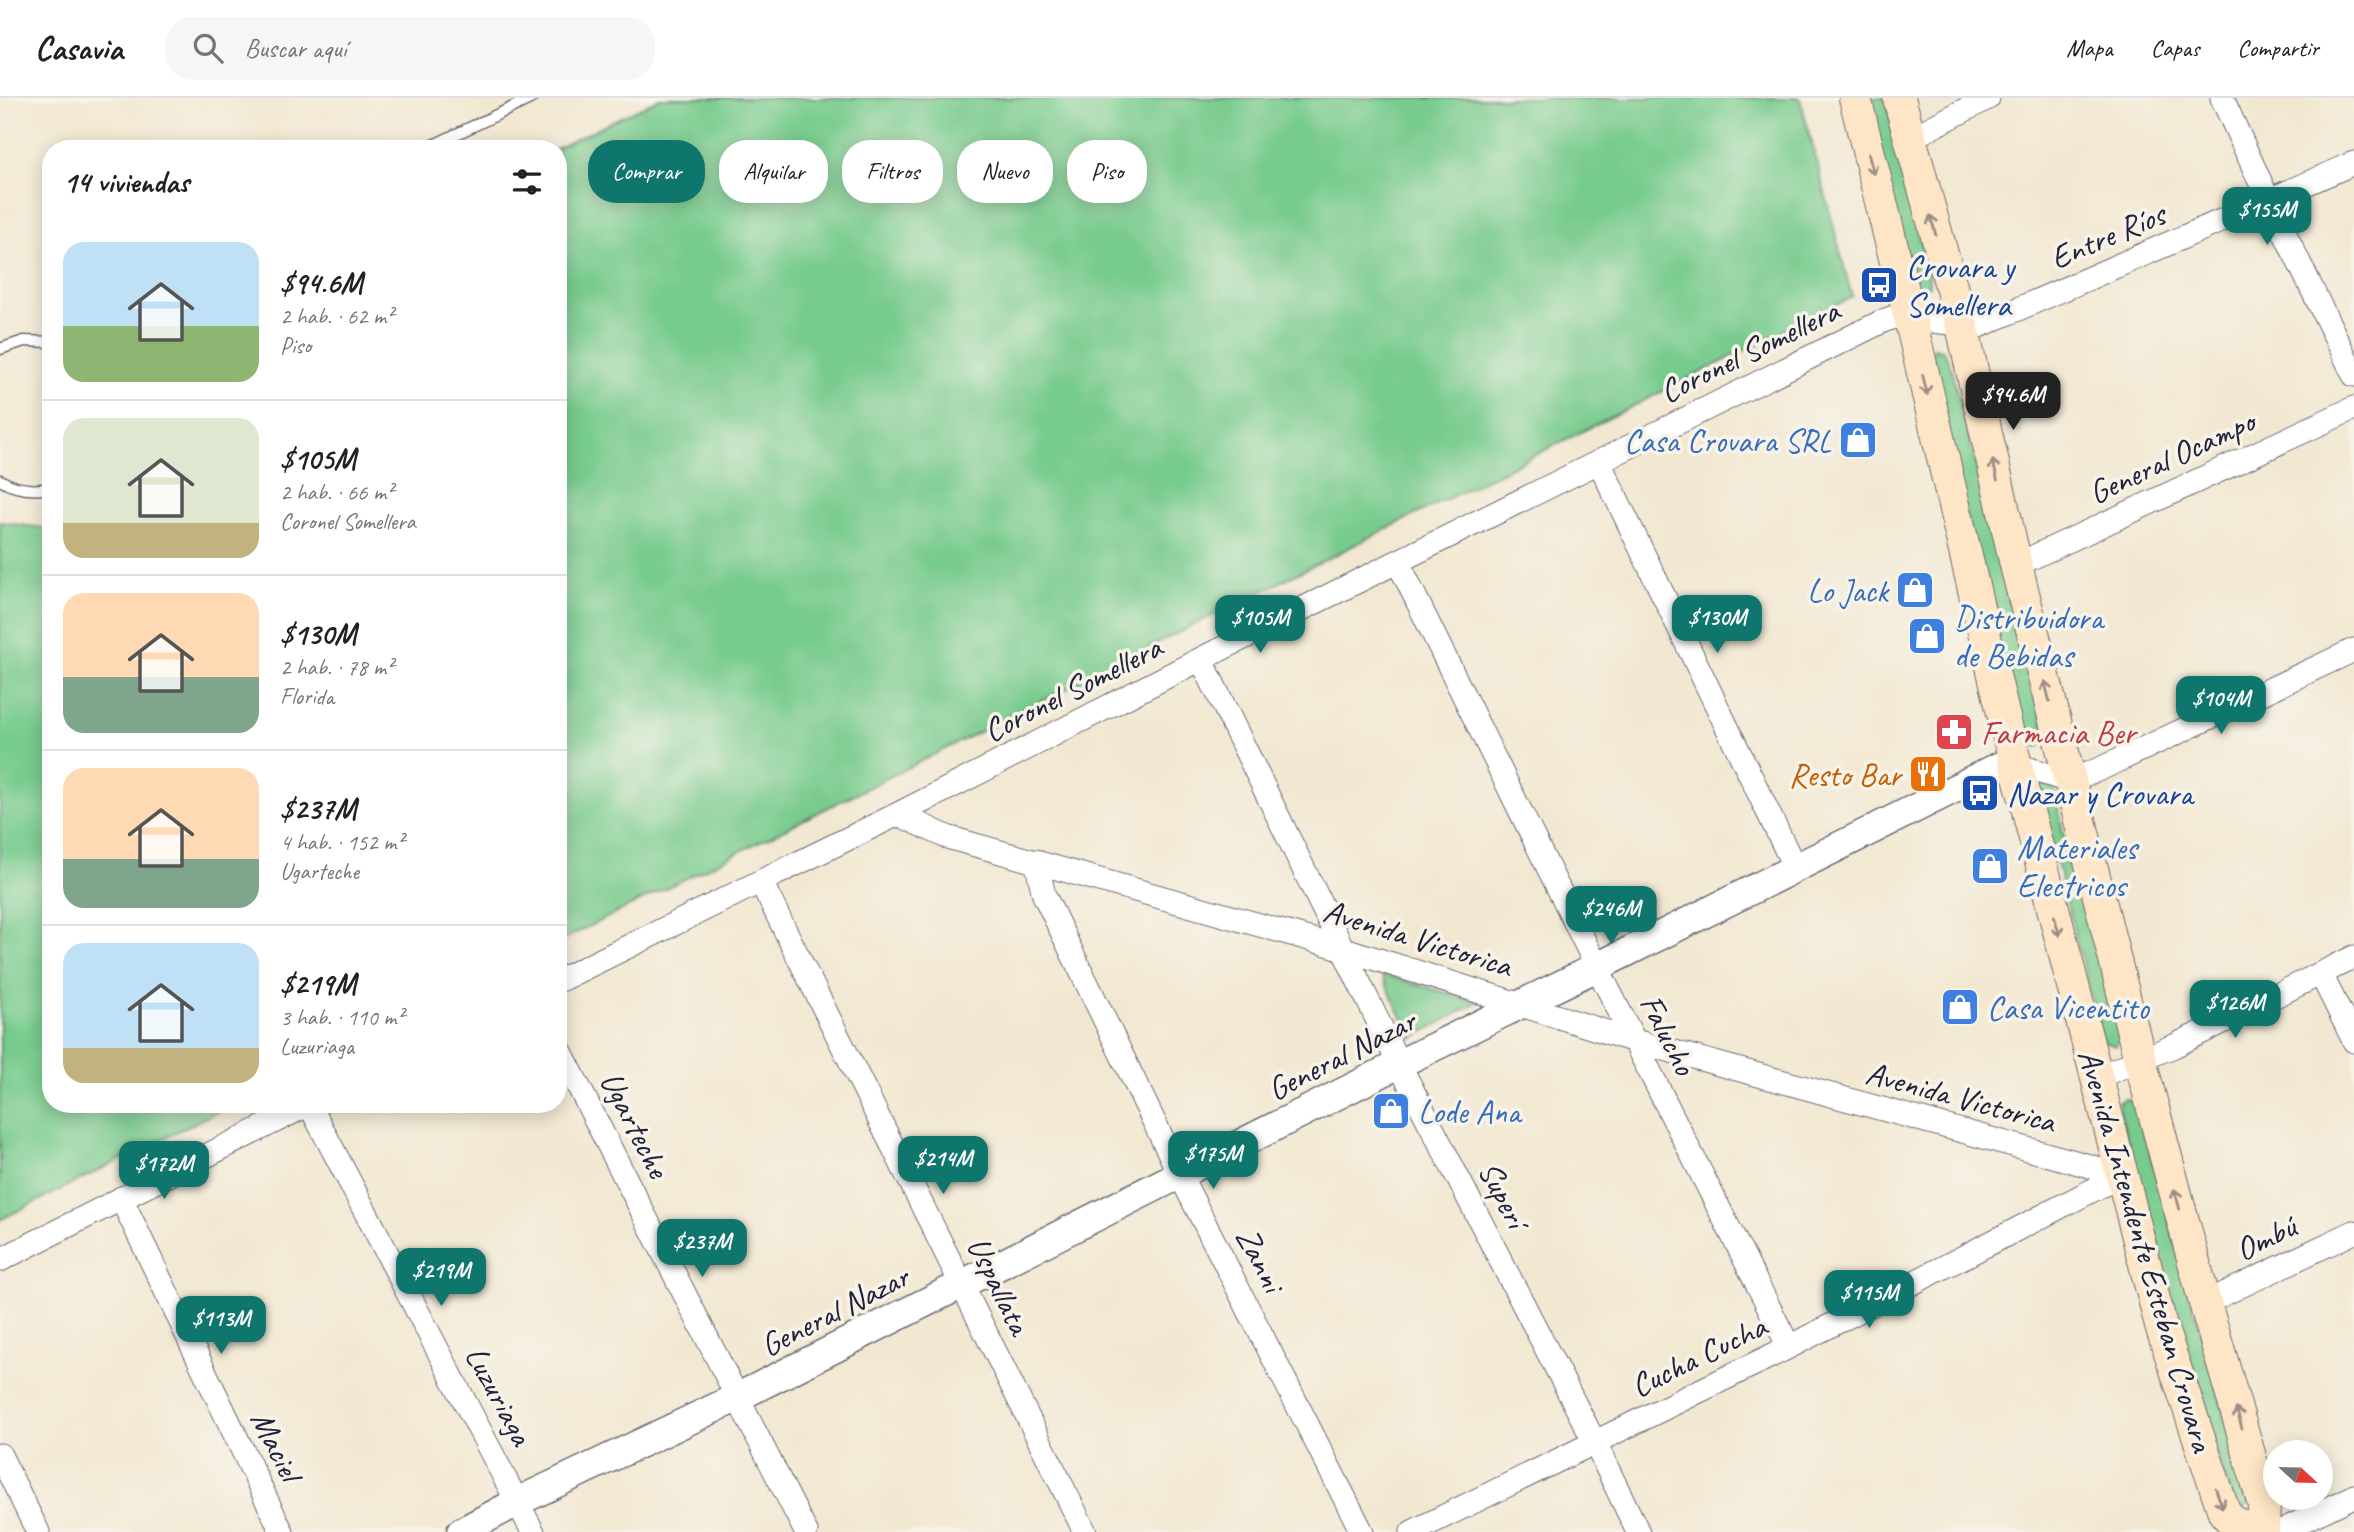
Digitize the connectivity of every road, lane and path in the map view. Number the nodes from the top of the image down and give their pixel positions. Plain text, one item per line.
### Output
1 (532, 98) edge
2 (1855, 98) edge
3 (1899, 98) edge
4 (1988, 98) edge
5 (2222, 98) edge
6 (1909, 139) junction
7 (444, 140) edge
8 (2354, 163) edge
9 (2269, 201) junction
10 (1910, 318) junction
11 (1962, 326) junction
12 (42, 342) edge
13 (0, 349) edge
14 (2354, 375) edge
15 (2354, 408) edge
16 (1599, 462) junction
17 (0, 481) edge
18 (42, 490) edge
19 (1398, 562) junction
20 (2016, 565) junction
21 (2354, 650) edge
22 (1201, 660) junction
23 (2016, 765) junction
24 (2070, 781) junction
25 (898, 814) junction
26 (1036, 861) junction
27 (1795, 868) junction
28 (761, 881) junction
29 (1342, 948) junction
30 (2354, 957) edge
31 (1597, 967) junction
32 (2321, 974) junction
33 (567, 977) edge
34 (1520, 1003) junction
35 (1635, 1041) junction
36 (2354, 1041) edge
37 (2140, 1060) junction
38 (567, 1064) edge
39 (1399, 1064) junction
40 (2096, 1077) junction
41 (291, 1113) edge
42 (314, 1113) edge
43 (1180, 1175) junction
44 (2122, 1175) junction
45 (121, 1198) junction
46 (2354, 1232) edge
47 (0, 1260) edge
48 (963, 1284) junction
49 (2205, 1303) junction
50 (1789, 1347) junction
51 (738, 1397) junction
52 (1595, 1443) junction
53 (0, 1455) edge
54 (2354, 1496) edge
55 (519, 1501) junction
56 (38, 1532) edge
57 (282, 1532) edge
58 (461, 1532) edge
59 (533, 1532) edge
60 (806, 1532) edge
61 (1085, 1532) edge
62 (1362, 1532) edge
63 (1412, 1532) edge
64 (1638, 1532) edge
65 (2250, 1532) edge
66 (2263, 1532) edge
67 (2279, 1532) edge

1 - 7 lane
2 -> 10 main road, Avenida Intendente Esteban Crovara
3 - 6 main road, Avenida Intendente Esteban Crovara
4 - 6 street
5 - 9 street
11 -> 6 main road, Avenida Intendente Esteban Crovara
8 - 9 street, Entre Ríos
9 - 11 street, Entre Ríos
9 - 14 street
10 - 11 street, Coronel Somellera
10 - 16 street, Coronel Somellera
10 -> 23 main road, Avenida Intendente Esteban Crovara
20 -> 11 main road, Avenida Intendente Esteban Crovara
12 - 13 lane
15 - 20 street, General Ocampo
16 - 19 street, Coronel Somellera
16 - 27 street
17 - 18 lane
19 - 22 street, Coronel Somellera
19 - 31 street, Falucho
24 -> 20 main road, Avenida Intendente Esteban Crovara
21 - 24 street
22 - 25 street, Coronel Somellera
22 - 29 street, Superí
23 - 24 street
23 - 27 street, General Nazar
23 -> 40 main road, Avenida Intendente Esteban Crovara
24 - 37 main road, Avenida Intendente Esteban Crovara
25 - 26 street, Avenida Victorica
25 - 28 street, Coronel Somellera
26 - 29 street, Avenida Victorica
26 - 43 street, Zanni
27 - 31 street, General Nazar
28 - 33 street, Coronel Somellera
28 - 48 street, Uspallata
29 - 34 street, Avenida Victorica
29 - 39 street, Superí
30 - 32 street
31 - 34 street, General Nazar
31 - 35 street, Falucho
32 - 36 street
32 - 37 street
34 - 35 street, Avenida Victorica
34 - 39 street, General Nazar
35 - 44 street, Avenida Victorica
35 - 50 street, Falucho
37 - 40 street
49 -> 37 main road, Avenida Intendente Esteban Crovara
38 - 51 street, Ugarteche
39 - 43 street, General Nazar
39 - 52 street, Superí
40 - 44 main road, Avenida Intendente Esteban Crovara
41 - 45 street
42 - 55 street, Luzuriaga
43 - 48 street, General Nazar
43 - 62 street, Zanni
44 - 50 street, Cucha Cucha
44 -> 65 main road, Avenida Intendente Esteban Crovara
45 - 47 street
45 - 57 street, Maciel
46 - 49 street, Ombú
48 - 51 street, General Nazar
48 - 61 street, Uspallata
66 -> 49 main road, Avenida Intendente Esteban Crovara
50 - 52 street, Cucha Cucha
51 - 55 street, General Nazar
51 - 60 street, Ugarteche
52 - 63 street, Cucha Cucha
52 - 64 street, Superí
53 - 56 street
54 - 67 street
55 - 58 street, General Nazar
55 - 59 street, Luzuriaga

